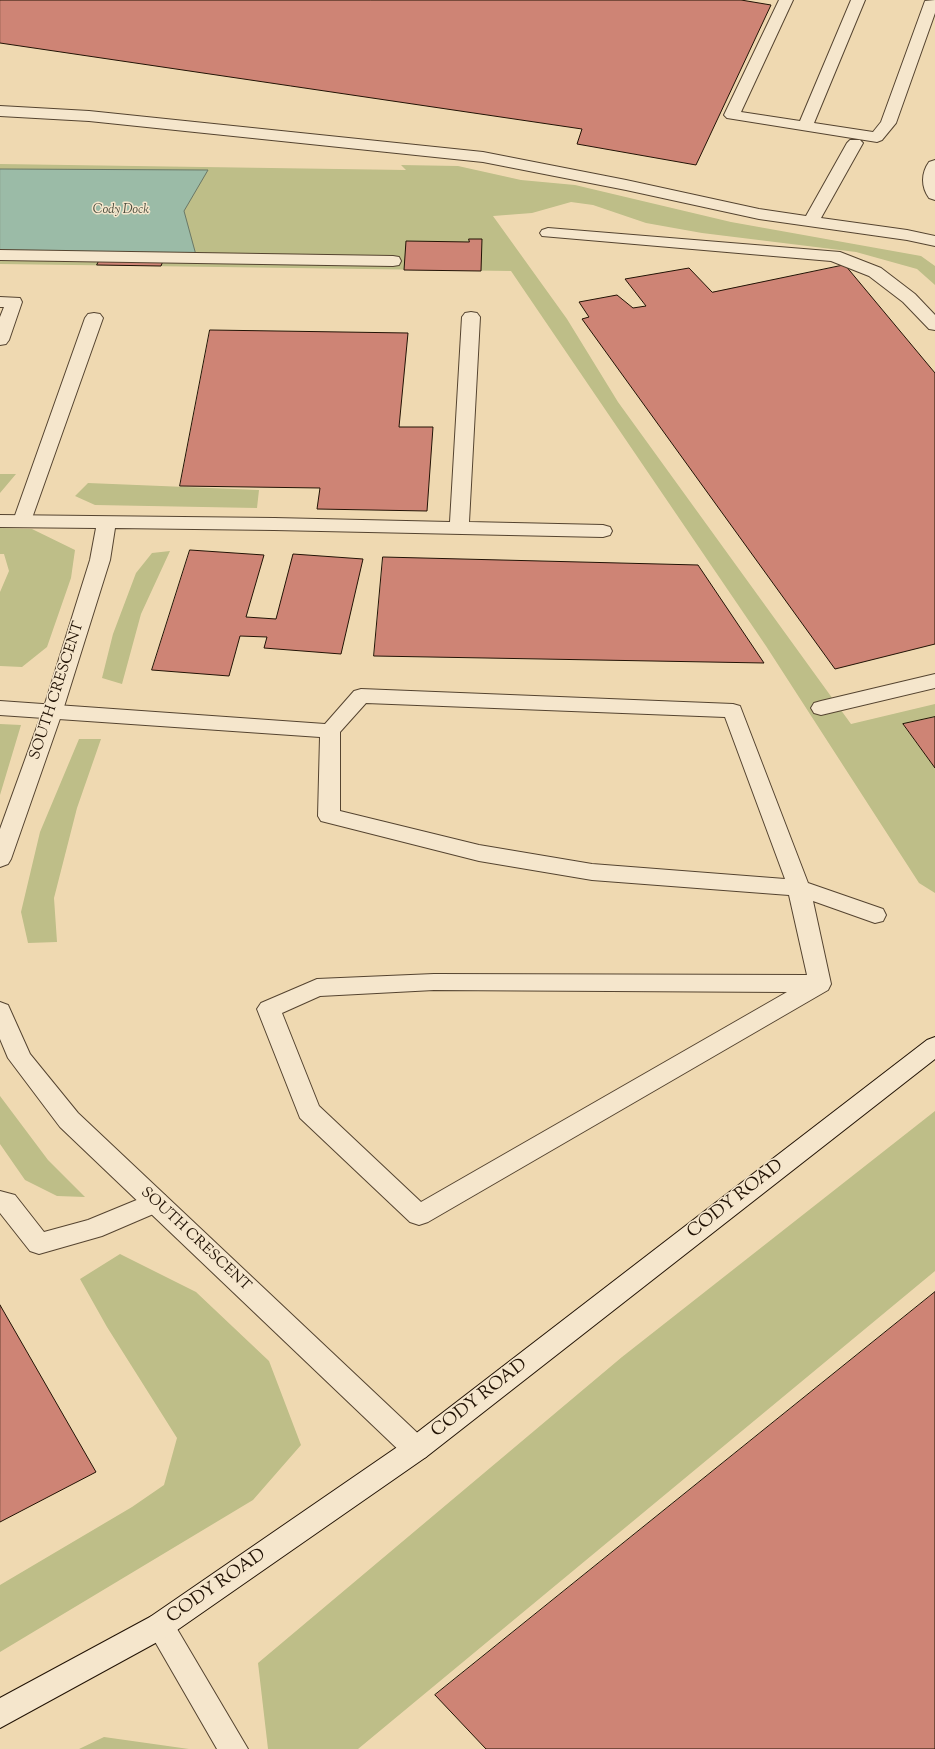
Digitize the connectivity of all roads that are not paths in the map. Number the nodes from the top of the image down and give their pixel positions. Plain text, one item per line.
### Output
1 (786, 0) edge
2 (858, 0) edge
3 (933, 1) edge
4 (0, 112) edge
5 (805, 126) junction
6 (855, 144) dead end
7 (935, 165) edge
8 (935, 195) edge
9 (811, 221) junction
10 (548, 233) dead end
11 (935, 241) edge
12 (0, 255) edge
13 (393, 261) dead end
14 (0, 302) edge
15 (471, 317) dead end
16 (94, 318) dead end
17 (935, 325) edge
18 (0, 340) edge
19 (0, 521) edge
20 (22, 521) junction
21 (107, 522) junction
22 (459, 528) junction
23 (603, 531) dead end
24 (935, 681) edge
25 (0, 708) edge
26 (821, 708) dead end
27 (53, 710) junction
28 (330, 731) junction
29 (0, 859) edge
30 (800, 888) junction
31 (875, 915) dead end
32 (820, 984) junction
33 (0, 1011) edge
34 (935, 1046) edge
35 (0, 1201) edge
36 (156, 1202) junction
37 (416, 1449) junction
38 (160, 1626) junction
39 (0, 1714) edge
40 (234, 1749) edge

1 - 5 street
2 - 5 street
3 - 5 street
4 - 9 street
6 - 9 street
7 - 8 street
9 - 11 street
10 - 17 street
12 - 13 street
14 - 18 street
15 - 22 street
16 - 20 street
19 - 20 street
20 - 21 street
21 - 22 street
21 - 27 street, SOUTH CRESCENT
22 - 23 street
24 - 26 street
25 - 27 street
27 - 28 street
27 - 29 street, SOUTH CRESCENT
28 - 30 street
28 - 30 street
30 - 31 street
30 - 32 street
32 - 32 street
33 - 36 street, SOUTH CRESCENT
34 - 37 street, CODY ROAD
35 - 36 street
36 - 37 street, SOUTH CRESCENT
37 - 38 street, CODY ROAD
38 - 39 street, CODY ROAD
38 - 40 street

